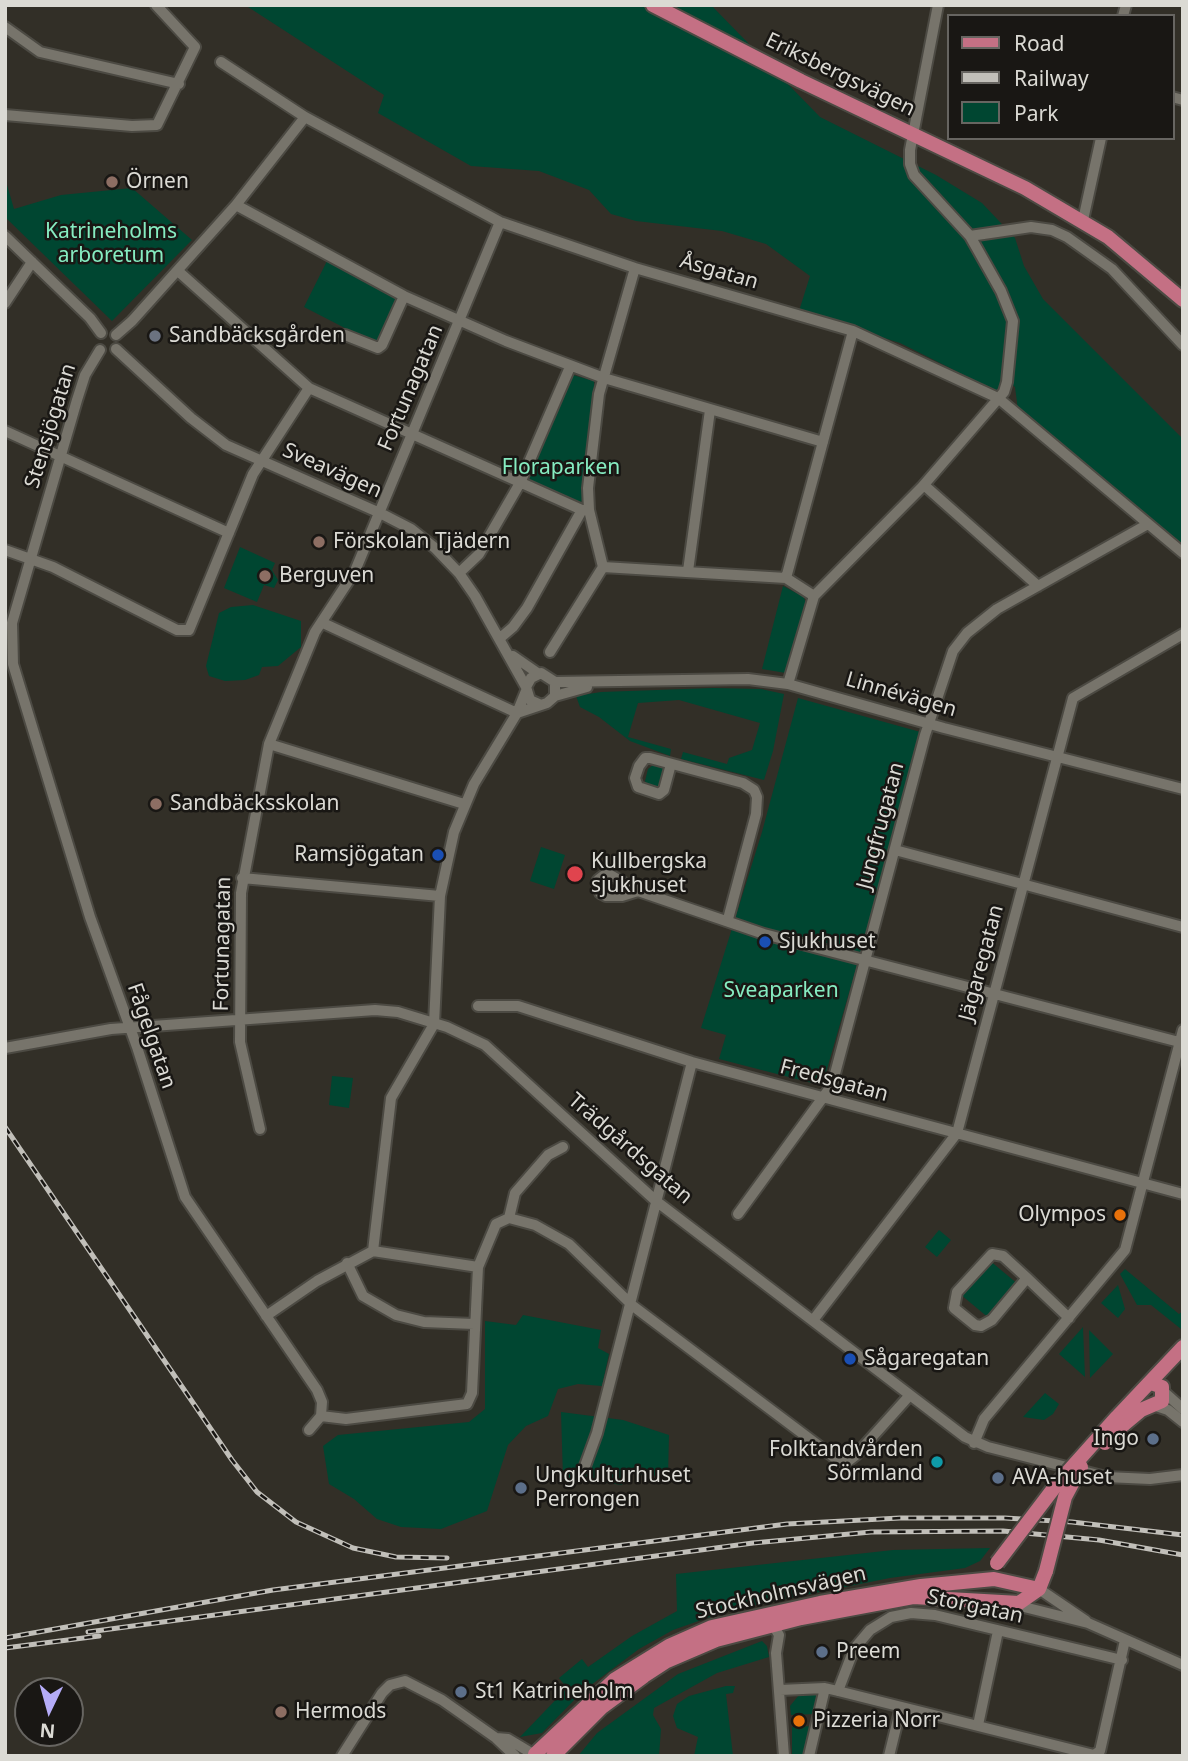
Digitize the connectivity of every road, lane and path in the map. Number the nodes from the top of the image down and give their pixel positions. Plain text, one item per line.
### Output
1 (156, 5) edge
2 (653, 5) edge
3 (938, 5) edge
4 (5, 27) edge
5 (221, 62) dead end
6 (179, 84) junction
7 (5, 115) edge
8 (305, 117) junction
9 (914, 135) junction
10 (1101, 140) edge
11 (236, 205) junction
12 (1083, 220) junction
13 (500, 222) junction
14 (5, 236) edge
15 (970, 236) junction
16 (32, 262) junction
17 (635, 268) junction
18 (178, 271) junction
19 (404, 296) junction
20 (1183, 300) edge
21 (5, 303) edge
22 (459, 322) junction
23 (853, 331) junction
24 (102, 333) junction
25 (116, 335) junction
26 (345, 335) dead end
27 (1183, 345) edge
28 (116, 349) junction
29 (100, 350) junction
30 (570, 367) junction
31 (604, 378) junction
32 (309, 388) junction
33 (998, 398) junction
34 (710, 410) junction
35 (5, 431) edge
36 (413, 434) junction
37 (823, 442) junction
38 (61, 459) junction
39 (260, 460) junction
40 (520, 483) junction
41 (924, 485) junction
42 (586, 510) junction
43 (380, 513) junction
44 (1148, 524) junction
45 (229, 533) junction
46 (5, 550) edge
47 (1183, 553) edge
48 (31, 558) junction
49 (603, 566) junction
50 (688, 571) junction
51 (459, 573) junction
52 (786, 578) junction
53 (1038, 586) junction
54 (814, 596) junction
55 (323, 623) junction
56 (1183, 634) edge
57 (8, 637) edge
58 (499, 639) junction
59 (550, 652) dead end
60 (507, 653) junction
61 (538, 674) junction
62 (555, 682) junction
63 (603, 683) junction
64 (788, 684) junction
65 (526, 689) junction
66 (555, 696) junction
67 (539, 704) junction
68 (517, 713) junction
69 (930, 722) junction
70 (269, 744) junction
71 (1057, 756) junction
72 (671, 764) dead end
73 (1183, 789) edge
74 (464, 804) junction
75 (895, 850) junction
76 (242, 878) junction
77 (1023, 884) junction
78 (638, 891) dead end
79 (440, 896) junction
80 (728, 919) junction
81 (1183, 928) edge
82 (865, 959) junction
83 (995, 993) junction
84 (478, 1006) dead end
85 (240, 1020) junction
86 (434, 1024) junction
87 (129, 1028) junction
88 (1183, 1030) edge
89 (1181, 1043) edge
90 (5, 1048) edge
91 (692, 1062) junction
92 (825, 1098) junction
93 (260, 1129) dead end
94 (957, 1133) junction
95 (563, 1147) dead end
96 (1143, 1182) junction
97 (1183, 1194) edge
98 (656, 1201) junction
99 (738, 1214) dead end
100 (509, 1218) junction
101 (373, 1251) junction
102 (347, 1263) junction
103 (478, 1267) junction
104 (1027, 1278) junction
105 (629, 1302) junction
106 (266, 1316) junction
107 (1069, 1318) junction
108 (814, 1320) junction
109 (474, 1324) junction
110 (1179, 1352) edge
111 (1154, 1388) junction
112 (910, 1395) junction
113 (1154, 1406) junction
114 (1183, 1409) edge
115 (321, 1416) junction
116 (1119, 1422) junction
117 (1183, 1422) edge
118 (309, 1430) dead end
119 (974, 1443) junction
120 (585, 1466) dead end
121 (1183, 1475) edge
122 (997, 1563) junction
123 (994, 1579) junction
124 (974, 1581) junction
125 (1040, 1589) junction
126 (1012, 1604) junction
127 (772, 1619) junction
128 (1088, 1623) junction
129 (998, 1631) junction
130 (1125, 1640) junction
131 (1122, 1660) junction
132 (1183, 1665) edge
133 (824, 1688) junction
134 (779, 1690) junction
135 (838, 1691) junction
136 (901, 1707) junction
137 (978, 1725) junction
138 (496, 1738) junction
139 (1098, 1754) edge
140 (535, 1755) edge
141 (342, 1756) edge
142 (515, 1756) edge
143 (553, 1756) edge
144 (783, 1756) edge
145 (809, 1756) edge
146 (889, 1756) edge

1 - 6 street
2 - 9 main road, Eriksbergsvägen
3 - 9 street
4 - 6 street
5 - 8 street, Åsgatan
6 - 7 street
8 - 11 street
8 - 13 street, Åsgatan
9 - 12 main road, Eriksbergsvägen
9 - 15 street
10 - 12 street
11 - 18 street
11 - 19 street
12 - 20 main road, Eriksbergsvägen
13 - 17 street, Åsgatan
13 - 22 street, Fortunagatan
14 - 16 street
15 - 27 street
15 - 33 street
16 - 21 street
16 - 24 street
17 - 23 street, Åsgatan
17 - 31 street
18 - 25 street
18 - 32 street
19 - 22 street
19 - 26 street
22 - 30 street
22 - 36 street, Fortunagatan
23 - 33 street, Åsgatan
23 - 37 street
24 - 25 street
24 - 29 street
25 - 28 street
28 - 29 street
28 - 39 street, Sveavägen
29 - 38 street, Stensjögatan
30 - 31 street
30 - 40 street
31 - 34 street
31 - 42 street
32 - 36 street
32 - 39 street
33 - 41 street
33 - 44 street, Åsgatan
34 - 37 street
34 - 50 street
35 - 38 street
36 - 40 street
36 - 43 street, Fortunagatan
37 - 52 street
38 - 45 street
38 - 48 street, Stensjögatan
39 - 43 street, Sveavägen
39 - 45 street
40 - 42 street
40 - 51 street
41 - 53 street
41 - 54 street
42 - 49 street
42 - 58 street
43 - 51 street, Sveavägen
43 - 55 street, Fortunagatan
44 - 47 street, Åsgatan
44 - 53 street, Jungfrugatan
45 - 48 street
46 - 48 street
48 - 57 street, Stensjögatan
49 - 50 street
49 - 59 street
50 - 52 street
51 - 58 street, Sveavägen
52 - 54 street
53 - 69 street, Jungfrugatan
54 - 64 street
55 - 68 street
55 - 70 street, Fortunagatan
56 - 71 street, Jägaregatan
57 - 87 street, Fågelgatan
58 - 60 street, Sveavägen
60 - 61 street, Sveavägen
60 - 65 street, Sveavägen
61 - 62 street
61 - 65 street
62 - 63 street, Linnévägen
62 - 66 street
63 - 64 street, Linnévägen
63 - 66 street, Linnévägen
64 - 69 street, Linnévägen
65 - 67 street
65 - 68 street
66 - 67 street
67 - 68 street
68 - 74 street
69 - 71 street, Linnévägen
69 - 75 street, Jungfrugatan
70 - 74 street
70 - 76 street, Fortunagatan
71 - 73 street, Linnévägen
71 - 77 street, Jägaregatan
72 - 80 street
74 - 79 street
75 - 77 street
75 - 82 street, Jungfrugatan
76 - 79 street
76 - 85 street, Fortunagatan
77 - 81 street
77 - 83 street, Jägaregatan
78 - 80 street
79 - 86 street
80 - 82 street
82 - 83 street
82 - 92 street, Jungfrugatan
83 - 89 street
83 - 94 street, Jägaregatan
84 - 91 street, Fredsgatan
85 - 86 street, Trädgårdsgatan
85 - 87 street, Trädgårdsgatan
85 - 93 street, Fortunagatan
86 - 98 street, Trädgårdsgatan
86 - 101 street
87 - 90 street, Trädgårdsgatan
87 - 106 street, Fågelgatan
88 - 89 street
89 - 96 street
91 - 92 street, Fredsgatan
91 - 98 street
92 - 94 street, Fredsgatan
92 - 99 street, Jungfrugatan
94 - 96 street, Fredsgatan
94 - 108 street, Jägaregatan
95 - 100 street
96 - 97 street, Fredsgatan
96 - 107 street
98 - 105 street
98 - 108 street, Trädgårdsgatan
100 - 103 street
100 - 105 street
101 - 102 street
101 - 103 street
102 - 106 street
102 - 109 street
103 - 109 street
104 - 104 street
104 - 107 street
105 - 112 street
105 - 120 street
106 - 115 street, Fågelgatan
107 - 119 street
108 - 112 street, Trädgårdsgatan
109 - 115 street
110 - 111 main road
111 - 113 main road
111 - 113 main road
111 - 114 street
111 - 116 main road
112 - 119 street, Trädgårdsgatan
113 - 116 main road
113 - 117 street
115 - 118 street
116 - 122 main road, bridge
116 - 125 main road, bridge
119 - 121 street, Trädgårdsgatan
122 - 123 main road
122 - 124 main road
123 - 124 main road, Stockholmsvägen
123 - 125 main road, Stockholmsvägen
123 - 126 main road
124 - 127 main road, Stockholmsvägen
125 - 126 main road
125 - 128 street, Storgatan
126 - 127 main road, Stockholmsvägen
126 - 128 street, Storgatan
127 - 134 street
127 - 140 main road, Stockholmsvägen
127 - 143 main road, Stockholmsvägen
128 - 130 street, Storgatan
129 - 131 street, Storgatan
129 - 135 street, Storgatan
129 - 137 street
130 - 131 street
130 - 132 street, Storgatan
131 - 139 street
133 - 134 street
133 - 135 street
133 - 145 street
134 - 144 street
135 - 136 street
136 - 137 street
136 - 146 street
137 - 139 street
138 - 140 street
138 - 141 street
138 - 142 street

